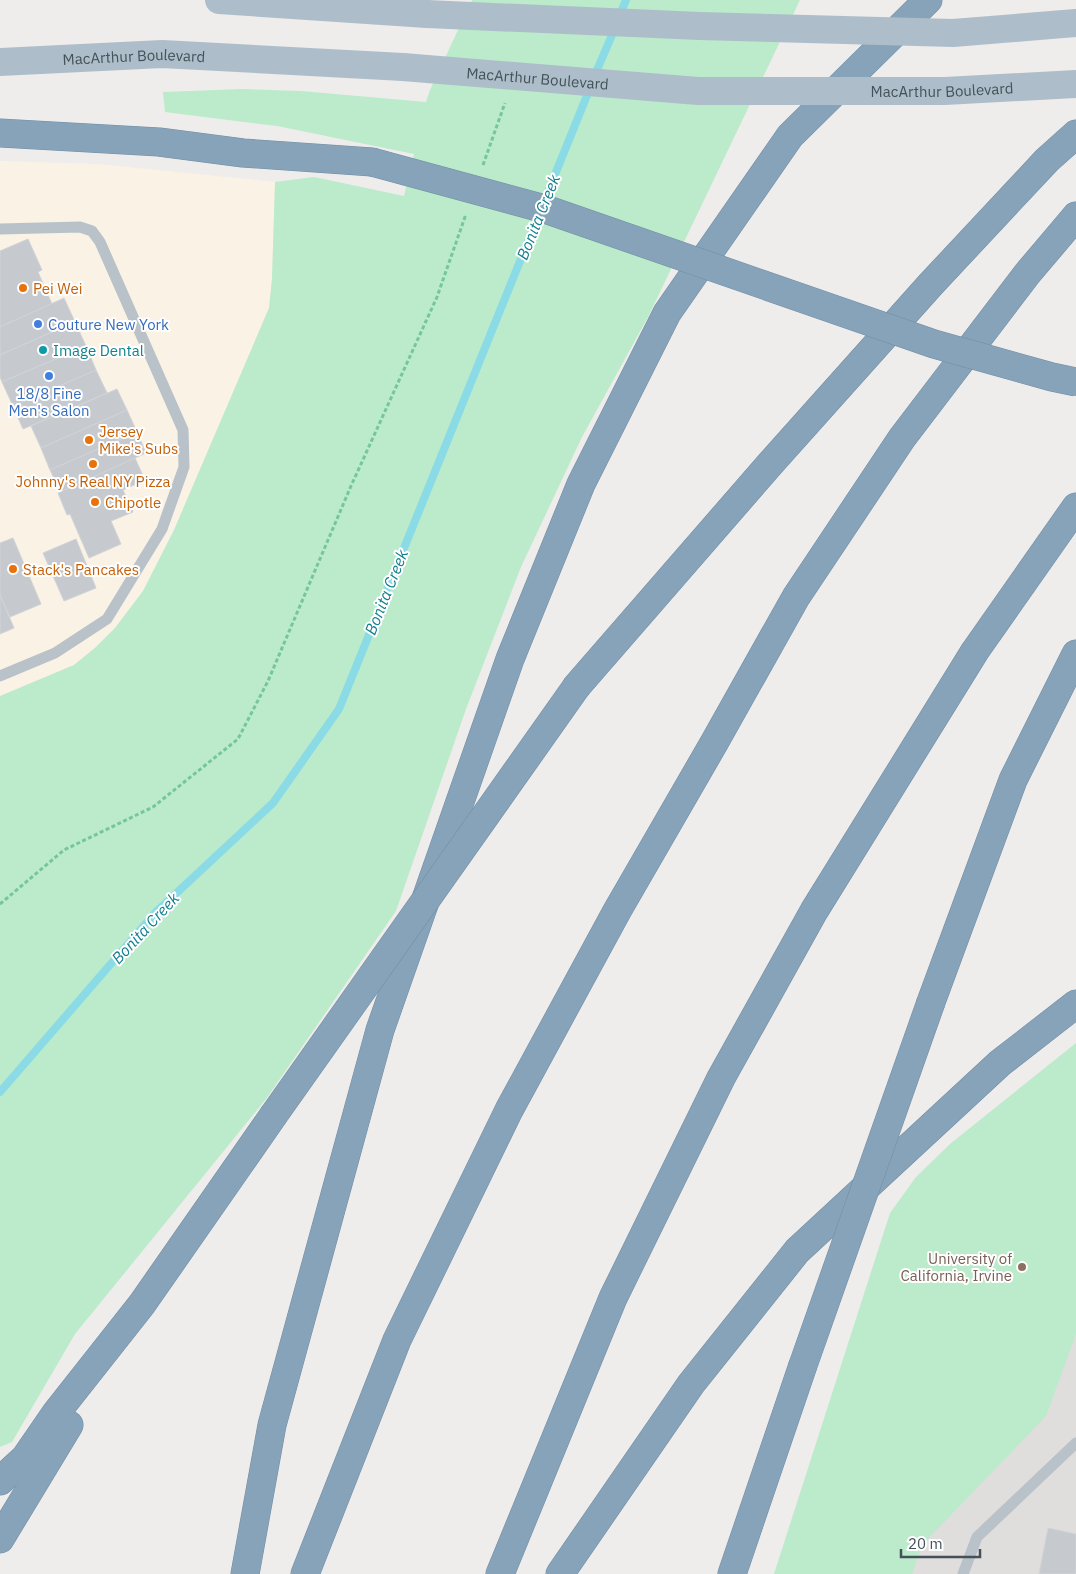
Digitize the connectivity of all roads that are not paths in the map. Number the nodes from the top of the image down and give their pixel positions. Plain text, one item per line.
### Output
1 (219, 0) edge
2 (928, 0) edge
3 (1076, 23) edge
4 (0, 62) edge
5 (1076, 84) edge
6 (0, 133) edge
7 (1076, 134) edge
8 (1076, 216) edge
9 (0, 229) edge
10 (1076, 382) edge
11 (1076, 507) edge
12 (1076, 654) edge
13 (0, 676) edge
14 (1076, 1004) edge
15 (142, 1304) junction
16 (1076, 1443) edge
17 (0, 1481) edge
18 (0, 1539) edge
19 (244, 1574) edge
20 (305, 1574) edge
21 (500, 1574) edge
22 (560, 1574) edge
23 (732, 1574) edge
24 (963, 1574) edge

1 - 3 main road, bridge
2 - 19 highway
4 - 5 main road, MacArthur Boulevard, bridge
6 - 10 highway, bridge
7 - 15 highway, bridge
8 - 20 highway
9 - 13 lane
11 - 21 highway
12 - 23 highway, bridge
14 - 22 highway
15 - 17 highway
15 - 18 highway
16 - 24 lane

